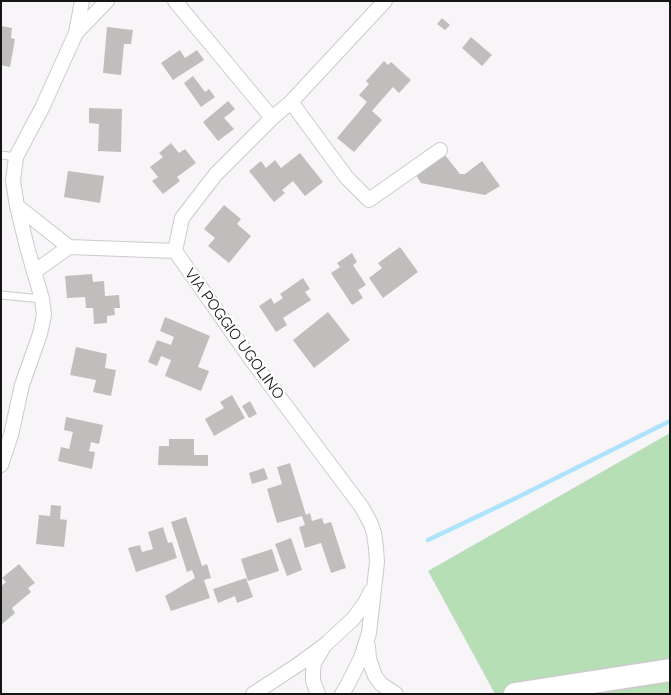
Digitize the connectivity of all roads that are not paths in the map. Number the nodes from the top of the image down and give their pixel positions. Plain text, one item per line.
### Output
1 (82, 1) edge
2 (107, 1) edge
3 (175, 1) edge
4 (385, 1) edge
5 (76, 32) junction
6 (291, 102) junction
7 (272, 118) junction
8 (440, 150) dead end
9 (1, 155) edge
10 (16, 157) junction
11 (17, 206) junction
12 (69, 247) junction
13 (175, 251) junction
14 (34, 272) junction
15 (1, 295) edge
16 (42, 299) junction
17 (1, 465) edge
18 (375, 584) junction
19 (369, 633) junction
20 (326, 644) junction
21 (670, 670) edge
22 (253, 694) edge
23 (318, 694) edge
24 (342, 694) edge
25 (396, 694) edge
26 (515, 694) edge

1 - 5 street
2 - 5 street
3 - 7 street
4 - 6 street
5 - 10 street
6 - 7 street
6 - 8 street
7 - 13 street
9 - 10 lane
10 - 11 street
11 - 12 street
11 - 14 street
12 - 13 street
12 - 14 street
13 - 18 street, VIA POGGIO UGOLINO
14 - 16 street
15 - 16 lane
16 - 17 street
18 - 19 street, VIA POGGIO UGOLINO
18 - 20 street, VIA POGGIO UGOLINO
19 - 24 street, VIA POGGIO UGOLINO
19 - 25 street, VIA POGGIO UGOLINO
20 - 22 street, VIA POGGIO UGOLINO
20 - 23 street, VIA POGGIO UGOLINO
21 - 26 main road

